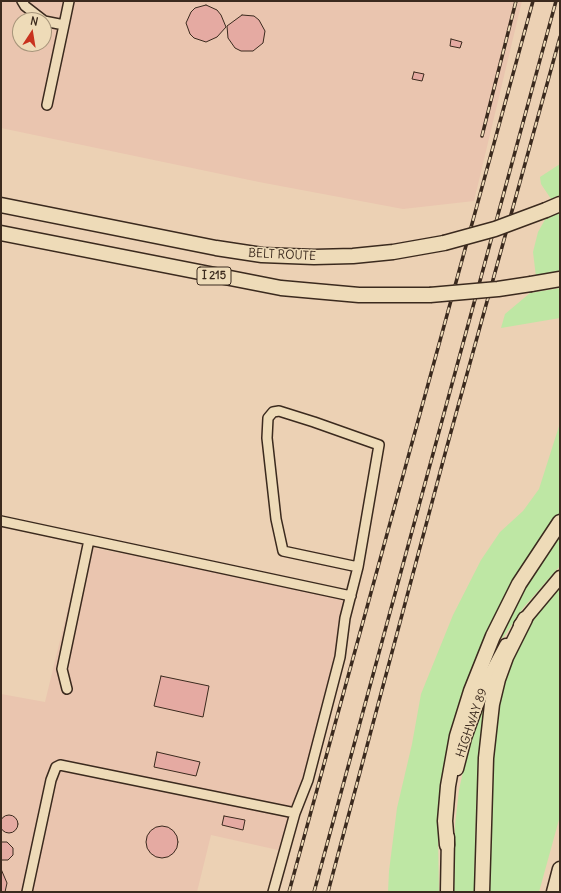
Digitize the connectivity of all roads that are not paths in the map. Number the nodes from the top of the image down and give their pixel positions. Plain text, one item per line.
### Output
1 (22, 1) edge
2 (69, 1) edge
3 (33, 12) edge
4 (52, 22) edge
5 (64, 25) junction
6 (47, 105) dead end
7 (560, 204) edge
8 (1, 205) edge
9 (1, 233) edge
10 (560, 279) edge
11 (1, 521) edge
12 (560, 522) edge
13 (89, 540) junction
14 (358, 568) junction
15 (560, 577) edge
16 (351, 596) junction
17 (525, 619) junction
18 (67, 689) dead end
19 (295, 813) junction
20 (447, 845) junction
21 (560, 869) edge
22 (27, 892) edge
23 (273, 892) edge
24 (447, 892) edge
25 (482, 892) edge
26 (554, 892) edge

1 - 3 lane
2 - 5 lane
4 - 5 lane
5 - 6 lane
7 - 8 highway, BELT ROUTE / I 215, bridge
9 - 10 highway, I 215, bridge
11 - 13 lane
12 - 20 highway
13 - 16 lane
13 - 18 lane
14 - 14 lane
14 - 16 lane
15 - 17 main road, HIGHWAY 89
16 - 19 lane
17 - 20 main road, HIGHWAY 89
17 - 25 highway
19 - 22 lane
19 - 23 lane
20 - 24 main road, HIGHWAY 89
21 - 26 highway

